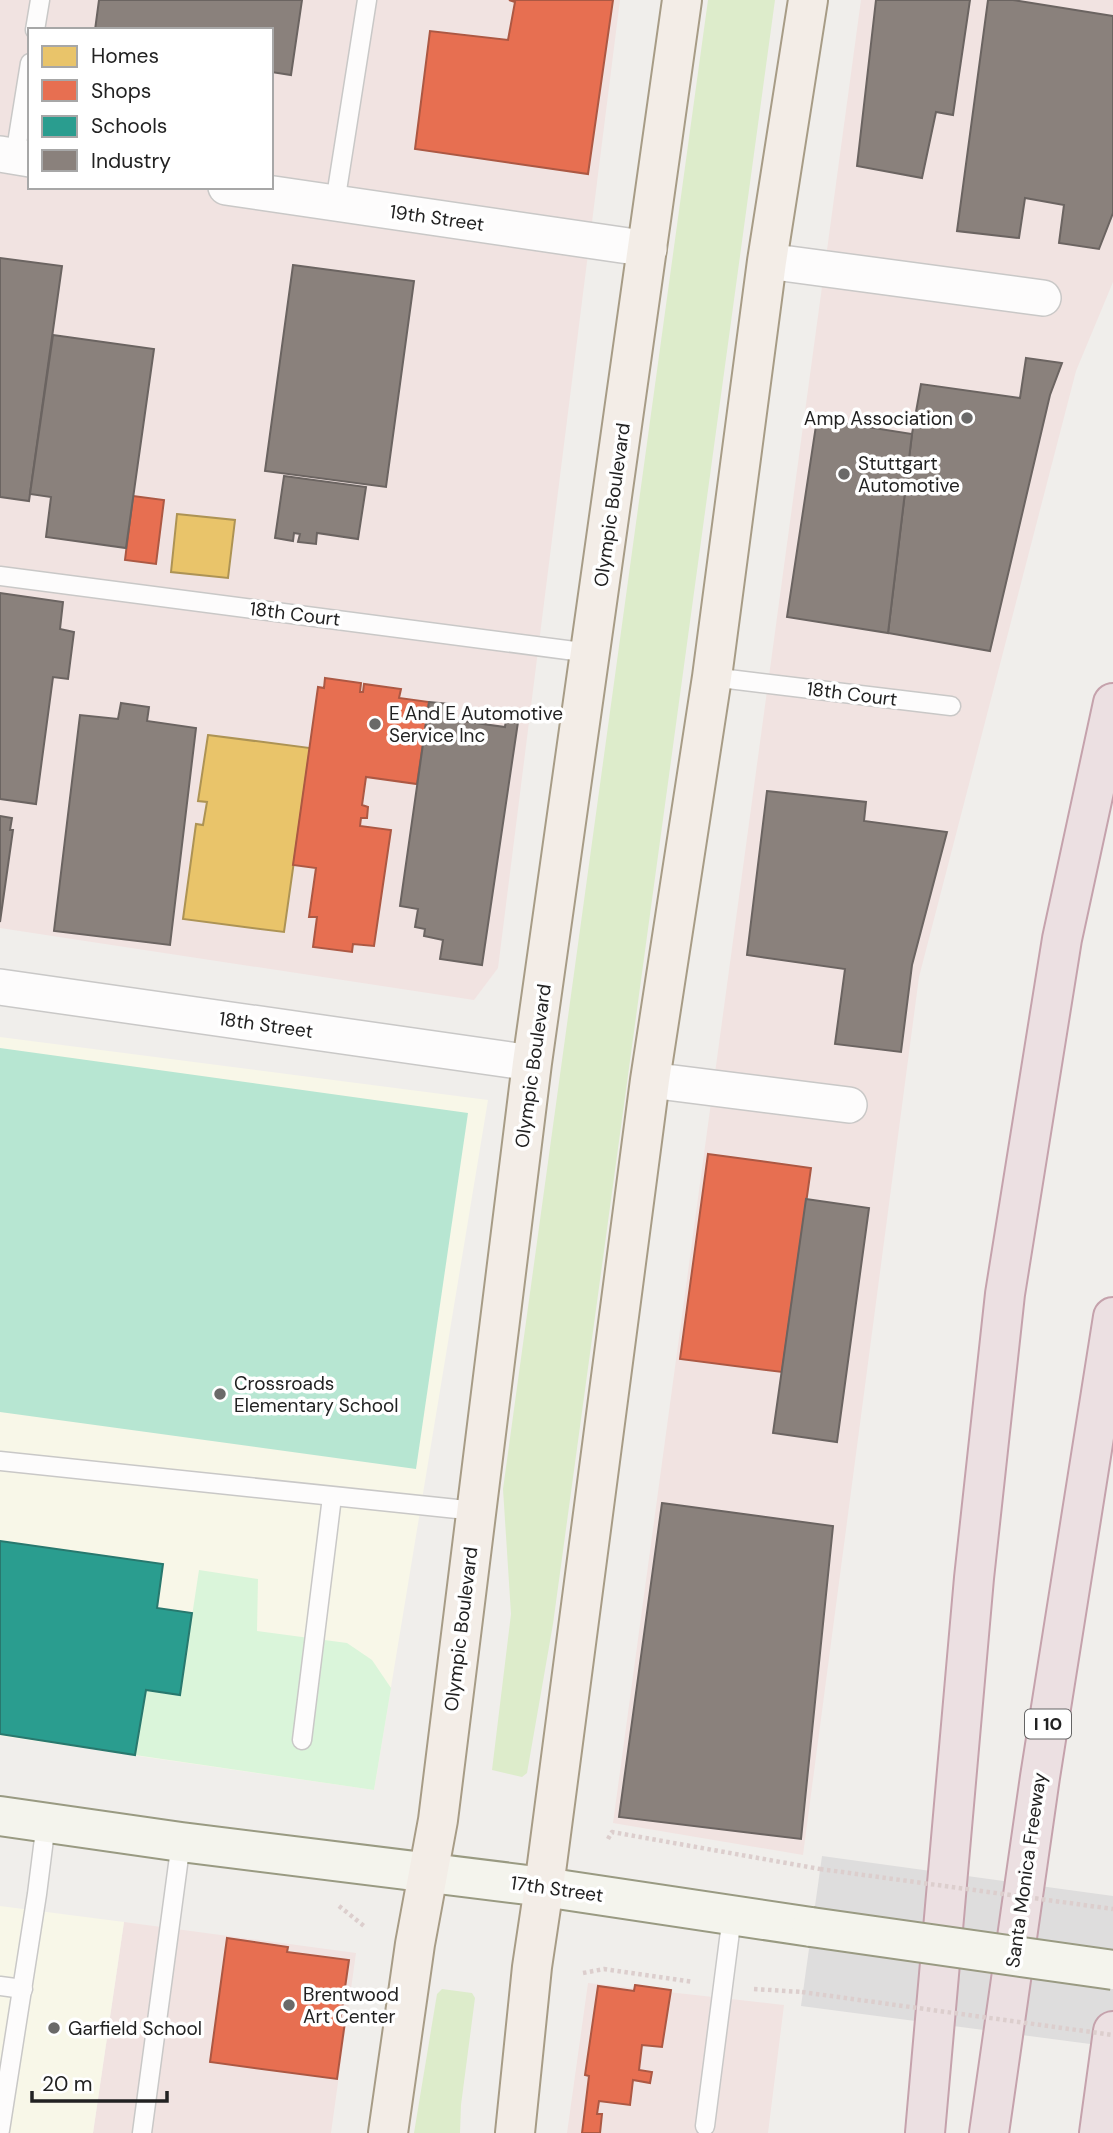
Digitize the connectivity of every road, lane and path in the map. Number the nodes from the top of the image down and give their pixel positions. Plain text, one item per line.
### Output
1 (40, 0) edge
2 (367, 0) edge
3 (682, 0) edge
4 (808, 0) edge
5 (35, 28) edge
6 (28, 73) edge
7 (11, 156) edge
8 (240, 189) edge
9 (335, 203) junction
10 (649, 249) junction
11 (767, 261) junction
12 (1043, 298) dead end
13 (0, 576) edge
14 (590, 653) junction
15 (712, 677) junction
16 (1113, 702) edge
17 (951, 706) dead end
18 (0, 987) edge
19 (532, 1063) junction
20 (649, 1080) junction
21 (849, 1105) dead end
22 (1113, 1317) edge
23 (0, 1461) edge
24 (332, 1497) junction
25 (476, 1511) junction
26 (302, 1740) dead end
27 (0, 1816) edge
28 (46, 1823) junction
29 (608, 1839) dead end
30 (181, 1842) junction
31 (428, 1873) junction
32 (544, 1887) junction
33 (1113, 1909) edge
34 (732, 1916) junction
35 (1113, 1970) edge
36 (583, 1973) dead end
37 (0, 1986) edge
38 (724, 1986) junction
39 (23, 1989) junction
40 (1113, 2033) edge
41 (705, 2126) dead end
42 (0, 2130) edge
43 (142, 2133) edge
44 (388, 2133) edge
45 (515, 2133) edge
46 (925, 2133) edge
47 (989, 2133) edge
48 (1100, 2133) edge

1 - 5 lane
2 - 9 lane
3 - 10 main road, Olympic Boulevard
4 - 11 main road
6 - 7 lane
8 - 9 street, 19th Street
9 - 10 street, 19th Street
10 - 14 main road, Olympic Boulevard
11 - 12 street
11 - 15 main road
13 - 14 lane, 18th Court
14 - 19 main road, Olympic Boulevard
15 - 17 lane, 18th Court
15 - 20 main road
16 - 46 highway
18 - 19 street, 18th Street
19 - 25 main road, Olympic Boulevard
20 - 21 street
20 - 32 main road
22 - 47 highway, Santa Monica Freeway / I 10
23 - 24 lane
24 - 25 lane
24 - 26 lane
25 - 31 main road, Olympic Boulevard
27 - 28 street, 17th Street
28 - 30 street, 17th Street
28 - 39 lane
29 - 33 path, bridge
30 - 31 street, 17th Street
30 - 43 lane
31 - 32 street, 17th Street
31 - 44 main road, Olympic Boulevard
32 - 34 street, 17th Street
32 - 45 main road
34 - 35 street, 17th Street, bridge
34 - 38 lane
36 - 38 path
37 - 39 lane
38 - 40 path, bridge
38 - 41 lane
39 - 42 lane
40 - 48 highway

